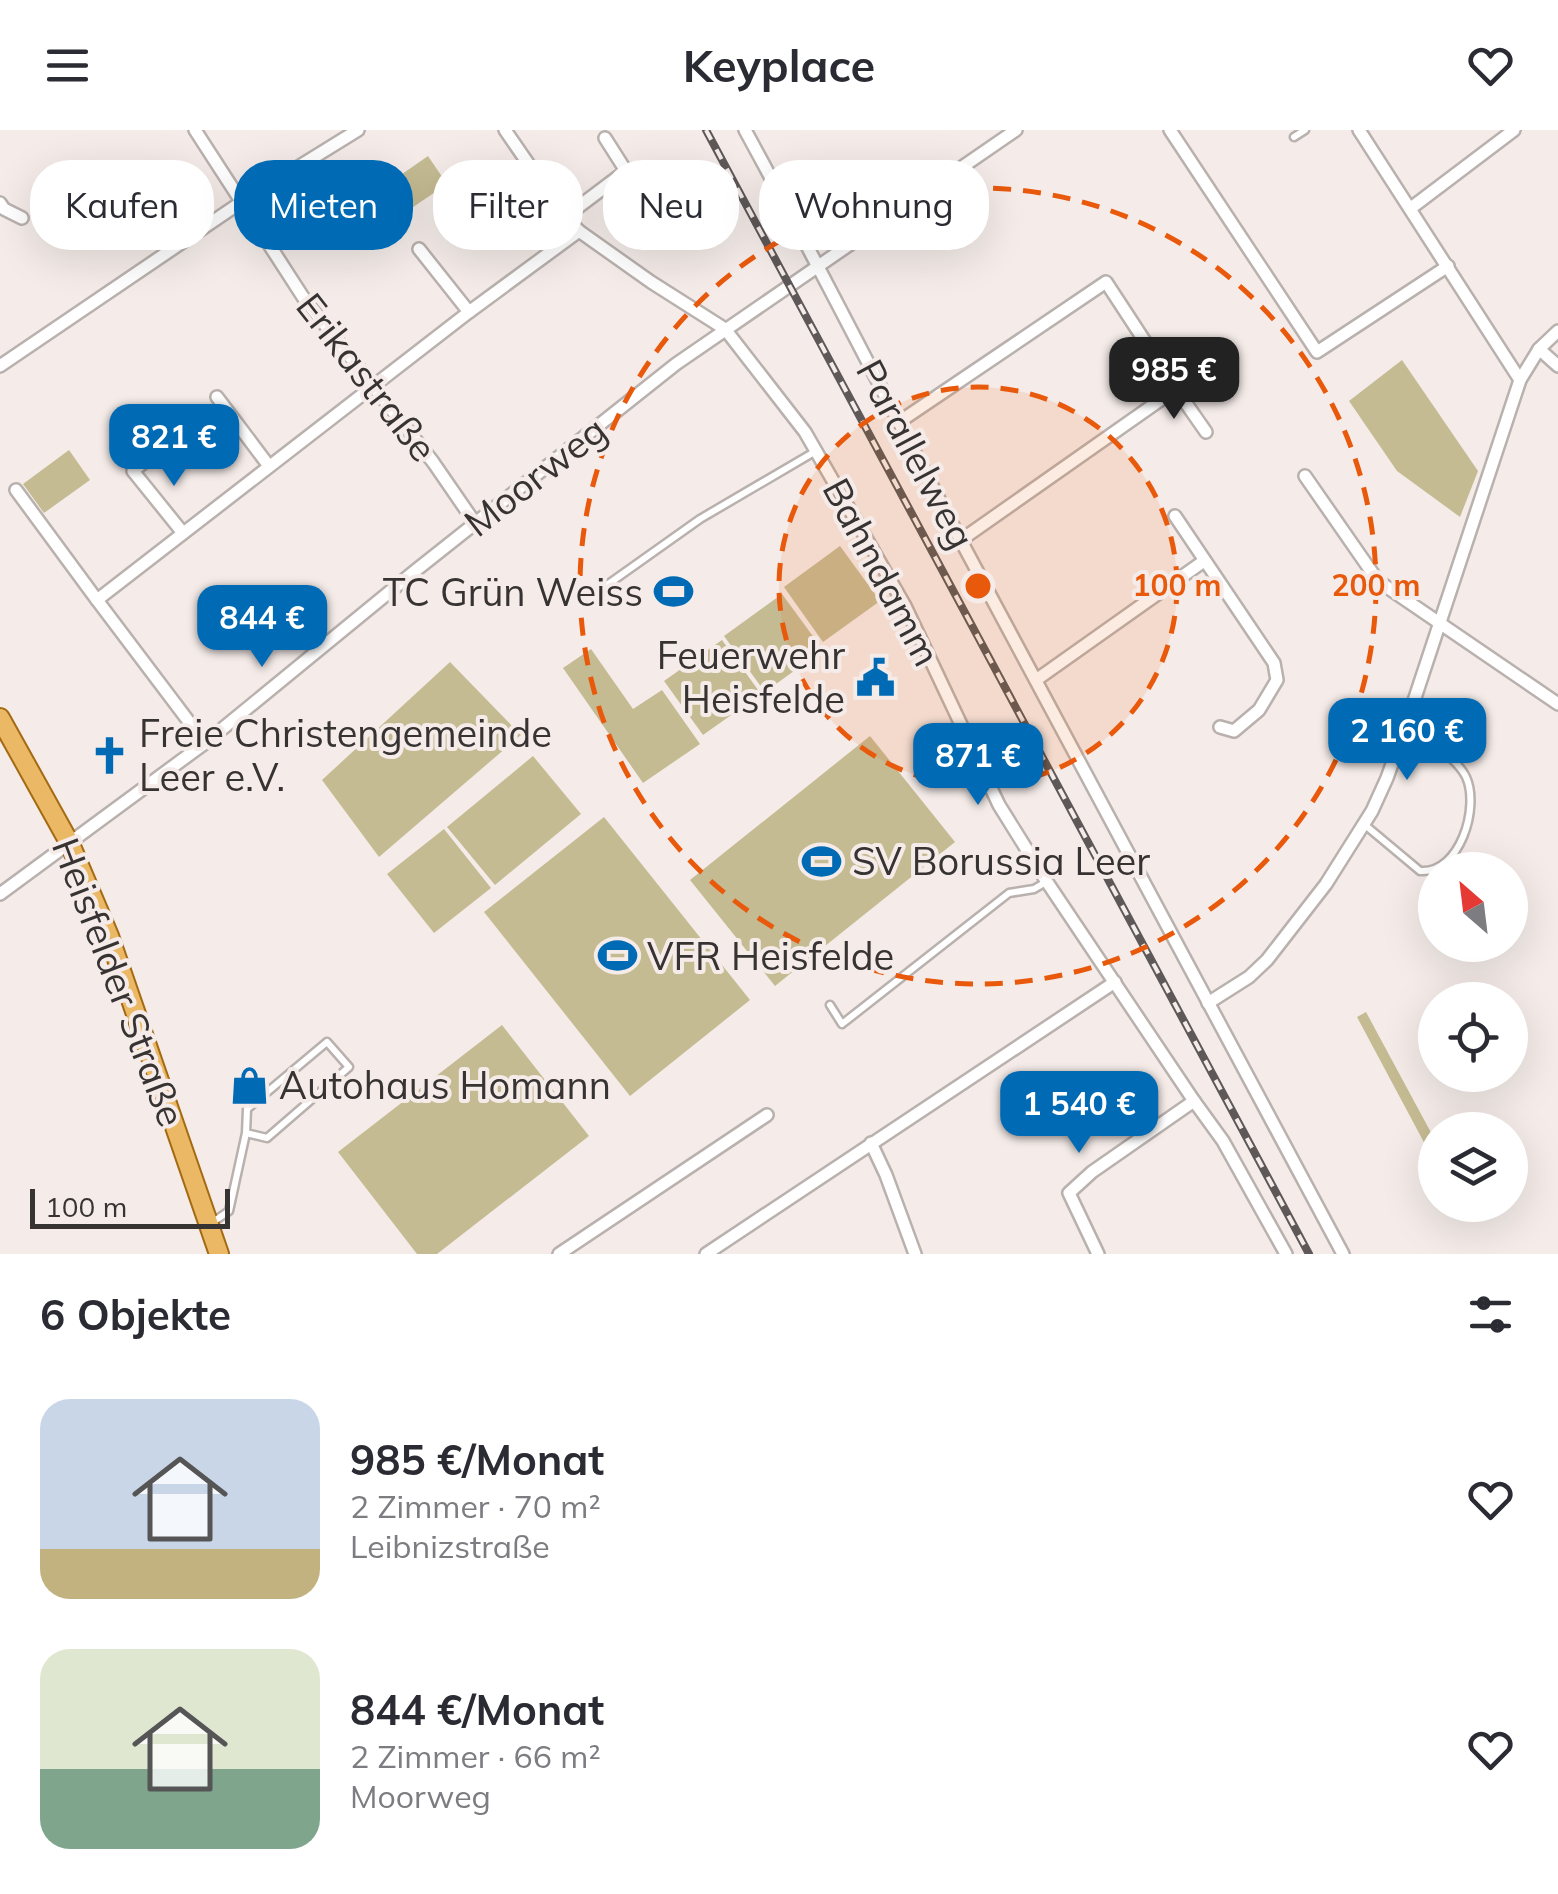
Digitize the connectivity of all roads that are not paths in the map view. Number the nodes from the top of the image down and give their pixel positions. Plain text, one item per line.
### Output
1 (194, 130) edge
2 (358, 130) edge
3 (505, 130) edge
4 (745, 130) edge
5 (1016, 130) edge
6 (1170, 130) edge
7 (1305, 130) edge
8 (1359, 130) edge
9 (1514, 130) edge
10 (602, 134) edge
11 (1294, 138) dead end
12 (310, 160) edge
13 (525, 160) edge
14 (619, 160) edge
15 (603, 189) edge
16 (234, 193) edge
17 (0, 203) edge
18 (583, 204) edge
19 (234, 207) edge
20 (1411, 208) junction
21 (22, 218) dead end
22 (583, 232) edge
23 (419, 249) dead end
24 (271, 250) edge
25 (553, 250) edge
26 (820, 266) junction
27 (1448, 266) junction
28 (470, 312) junction
29 (724, 329) junction
30 (1558, 331) edge
31 (1539, 348) junction
32 (0, 366) edge
33 (1558, 366) edge
34 (1520, 380) junction
35 (374, 386) junction
36 (1176, 390) junction
37 (217, 397) dead end
38 (898, 422) junction
39 (1206, 432) dead end
40 (816, 451) junction
41 (143, 464) dead end
42 (268, 466) junction
43 (1305, 476) dead end
44 (16, 490) dead end
45 (1175, 516) dead end
46 (475, 523) junction
47 (183, 533) junction
48 (961, 540) junction
49 (1204, 561) junction
50 (97, 600) junction
51 (583, 602) dead end
52 (1440, 623) junction
53 (1036, 680) junction
54 (1558, 704) edge
55 (0, 718) edge
56 (1407, 722) junction
57 (1220, 727) dead end
58 (205, 742) junction
59 (1365, 825) junction
60 (70, 844) junction
61 (1047, 882) junction
62 (0, 894) edge
63 (1115, 982) junction
64 (1208, 1002) junction
65 (830, 1005) dead end
66 (1194, 1100) junction
67 (767, 1115) dead end
68 (246, 1134) junction
69 (871, 1143) junction
70 (209, 1225) junction
71 (218, 1254) edge
72 (560, 1254) edge
73 (706, 1254) edge
74 (915, 1254) edge
75 (1098, 1254) edge
76 (1286, 1254) edge
77 (1343, 1254) edge

1 - 16 street, Erikastraße
2 - 12 street
3 - 13 street, Bahndamm
4 - 26 street, Parallelweg
5 - 26 street, Moorweg
6 - 27 street
7 - 11 lane
8 - 20 street
9 - 20 street
10 - 14 street
15 - 18 street
17 - 21 street
19 - 32 street
20 - 27 street
22 - 29 street, Bahndamm
23 - 28 street
24 - 35 street, Erikastraße
25 - 28 street
26 - 29 street, Moorweg
26 - 38 street, Parallelweg
27 - 34 street
28 - 35 street
29 - 40 street, Bahndamm
29 - 46 street, Moorweg
30 - 31 street
31 - 33 street
31 - 34 street
34 - 52 street
35 - 42 street
35 - 46 street, Erikastraße
36 - 38 street
36 - 39 street
36 - 48 street
37 - 42 street
38 - 48 street, Parallelweg
40 - 51 lane
40 - 61 street, Bahndamm
41 - 47 street
42 - 47 street
43 - 52 street
44 - 50 street
45 - 49 street
46 - 58 street, Moorweg
47 - 50 street
48 - 53 street, Parallelweg
49 - 53 street
49 - 57 street
50 - 58 street
52 - 54 street
52 - 56 street
53 - 64 street, Parallelweg
55 - 60 main road, Heisfelder Straße
56 - 59 street
56 - 59 lane
58 - 60 street, Moorweg
59 - 64 street
60 - 62 street, Moorweg
60 - 70 main road, Heisfelder Straße
61 - 63 street, Bahndamm
61 - 65 lane
63 - 66 street, Bahndamm
63 - 69 street
64 - 77 street, Parallelweg
66 - 75 street
66 - 76 street, Bahndamm
67 - 72 street
68 - 68 lane
68 - 70 lane
69 - 73 street
69 - 74 street
70 - 71 main road, Heisfelder Straße

